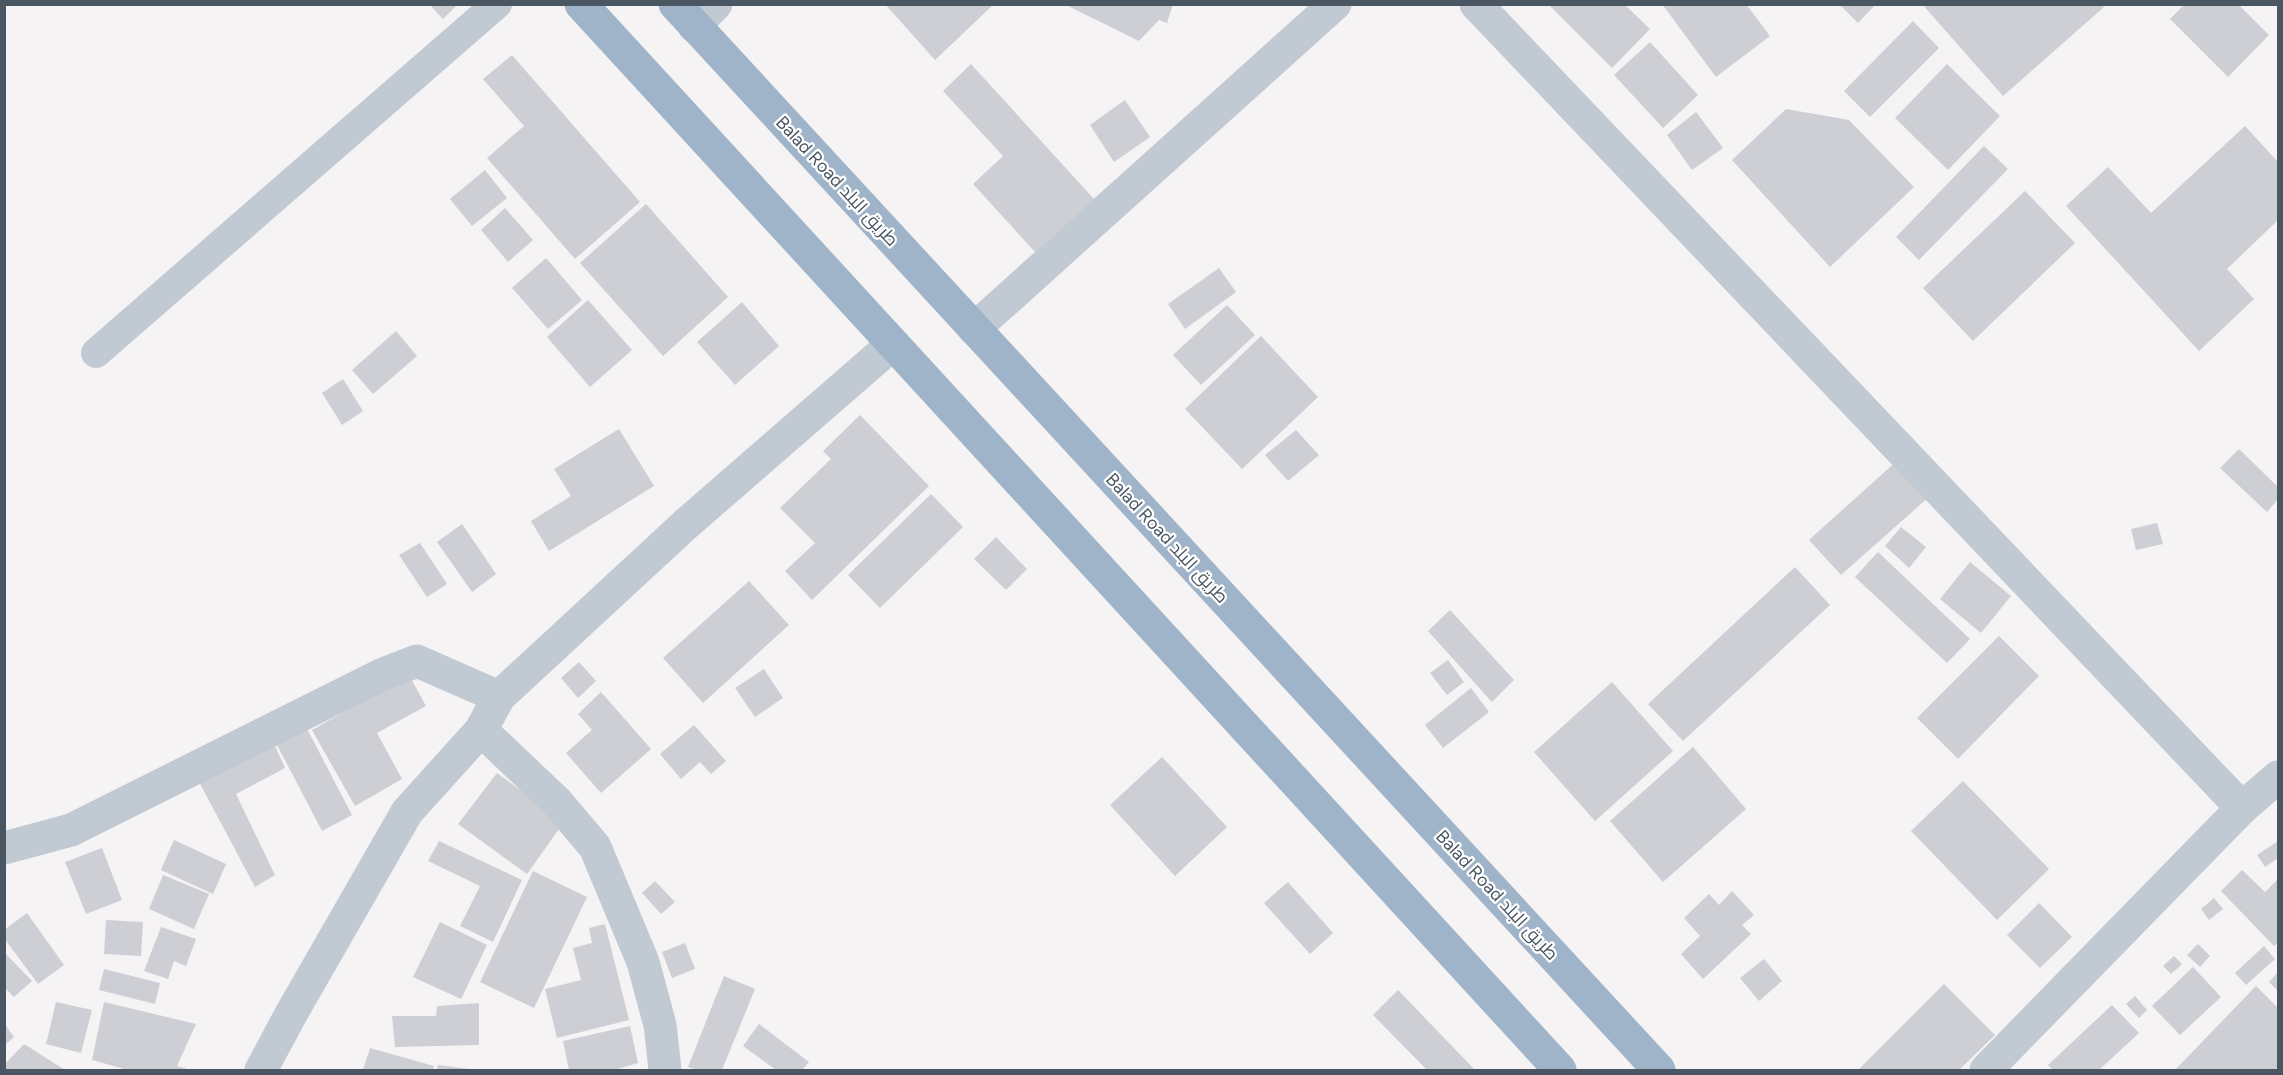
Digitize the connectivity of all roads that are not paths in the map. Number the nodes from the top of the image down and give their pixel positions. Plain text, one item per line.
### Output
1 (497, 4) edge
2 (581, 4) edge
3 (1335, 4) edge
4 (1476, 4) edge
5 (695, 12) edge
6 (974, 329) junction
7 (893, 344) junction
8 (96, 353) dead end
9 (499, 697) junction
10 (481, 730) junction
11 (2278, 777) edge
12 (2242, 808) junction
13 (4, 848) edge
14 (261, 1071) edge
15 (665, 1071) edge
16 (1560, 1071) edge
17 (1659, 1071) edge
18 (1986, 1071) edge

1 - 8 lane
2 - 7 highway
3 - 6 street
4 - 12 street
5 - 6 highway, Balad Road طريق البلد
6 - 17 highway, Balad Road طريق البلد
7 - 9 street
7 - 16 highway
9 - 10 street
9 - 13 street
10 - 14 street
10 - 15 street
11 - 12 street
12 - 18 street

